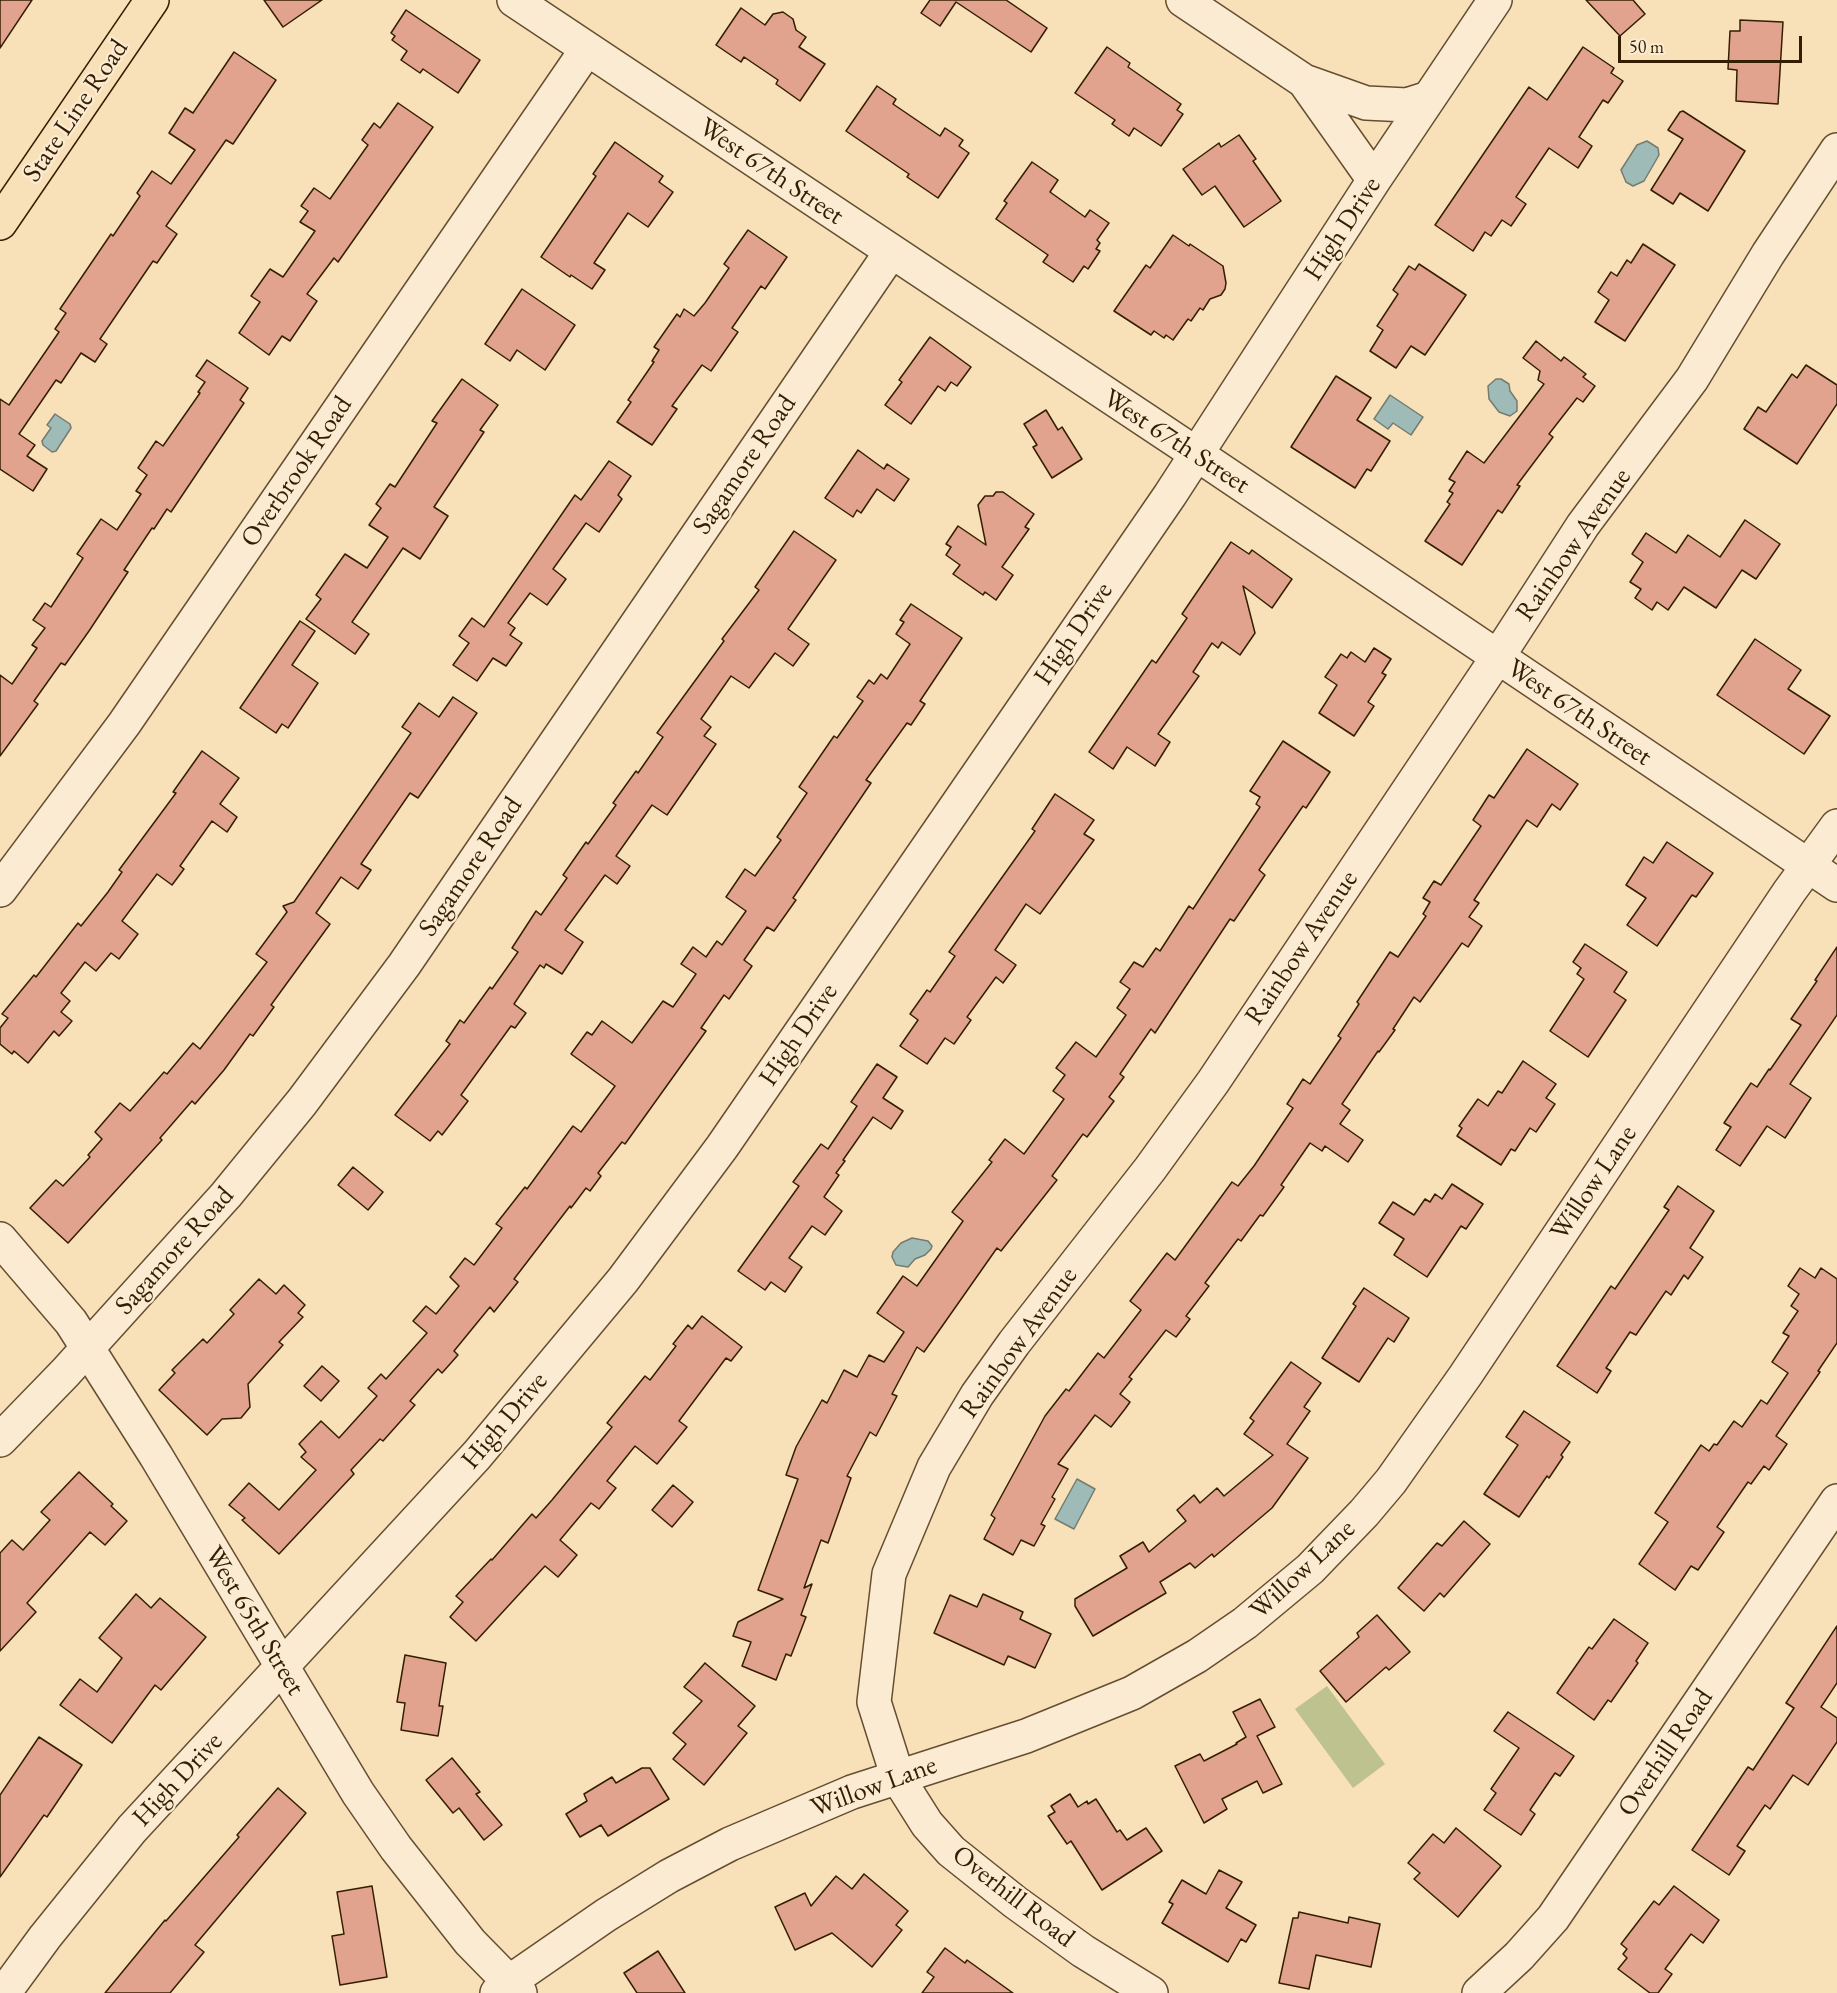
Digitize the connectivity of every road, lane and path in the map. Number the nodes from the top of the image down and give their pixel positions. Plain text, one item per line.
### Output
1 (152, 0) edge
2 (514, 0) edge
3 (1183, 0) edge
4 (1495, 0) edge
5 (587, 49) junction
6 (1304, 81) junction
7 (1429, 98) junction
8 (1837, 150) edge
9 (1374, 180) junction
10 (0, 223) edge
11 (891, 252) junction
12 (1195, 453) junction
13 (1497, 658) junction
14 (1837, 826) edge
15 (1809, 866) junction
16 (1837, 885) edge
17 (0, 890) edge
18 (0, 1239) edge
19 (86, 1349) junction
20 (0, 1440) edge
21 (1837, 1501) edge
22 (282, 1668) junction
23 (898, 1778) junction
24 (509, 1989) edge
25 (4, 1993) edge
26 (1151, 1993) edge
27 (1479, 1993) edge

1 - 10 main road, State Line Road
2 - 5 street, West 67th Street
3 - 6 street
4 - 7 street, High Drive
5 - 11 street, West 67th Street
5 - 17 street, Overbrook Road
6 - 7 street
6 - 9 street
7 - 9 street, High Drive
8 - 13 street, Rainbow Avenue
9 - 12 street, High Drive
11 - 12 street, West 67th Street
11 - 19 street, Sagamore Road
12 - 13 street, West 67th Street
12 - 22 street, High Drive
13 - 15 street, West 67th Street
13 - 23 street, Rainbow Avenue
14 - 15 street, Willow Lane
15 - 16 street, West 67th Street
15 - 23 street, Willow Lane
18 - 19 street, West 65th Street
19 - 20 street, Sagamore Road
19 - 22 street, West 65th Street
21 - 27 street, Overhill Road
22 - 24 street, West 65th Street
22 - 25 street, High Drive
23 - 24 street, Willow Lane
23 - 26 street, Overhill Road

